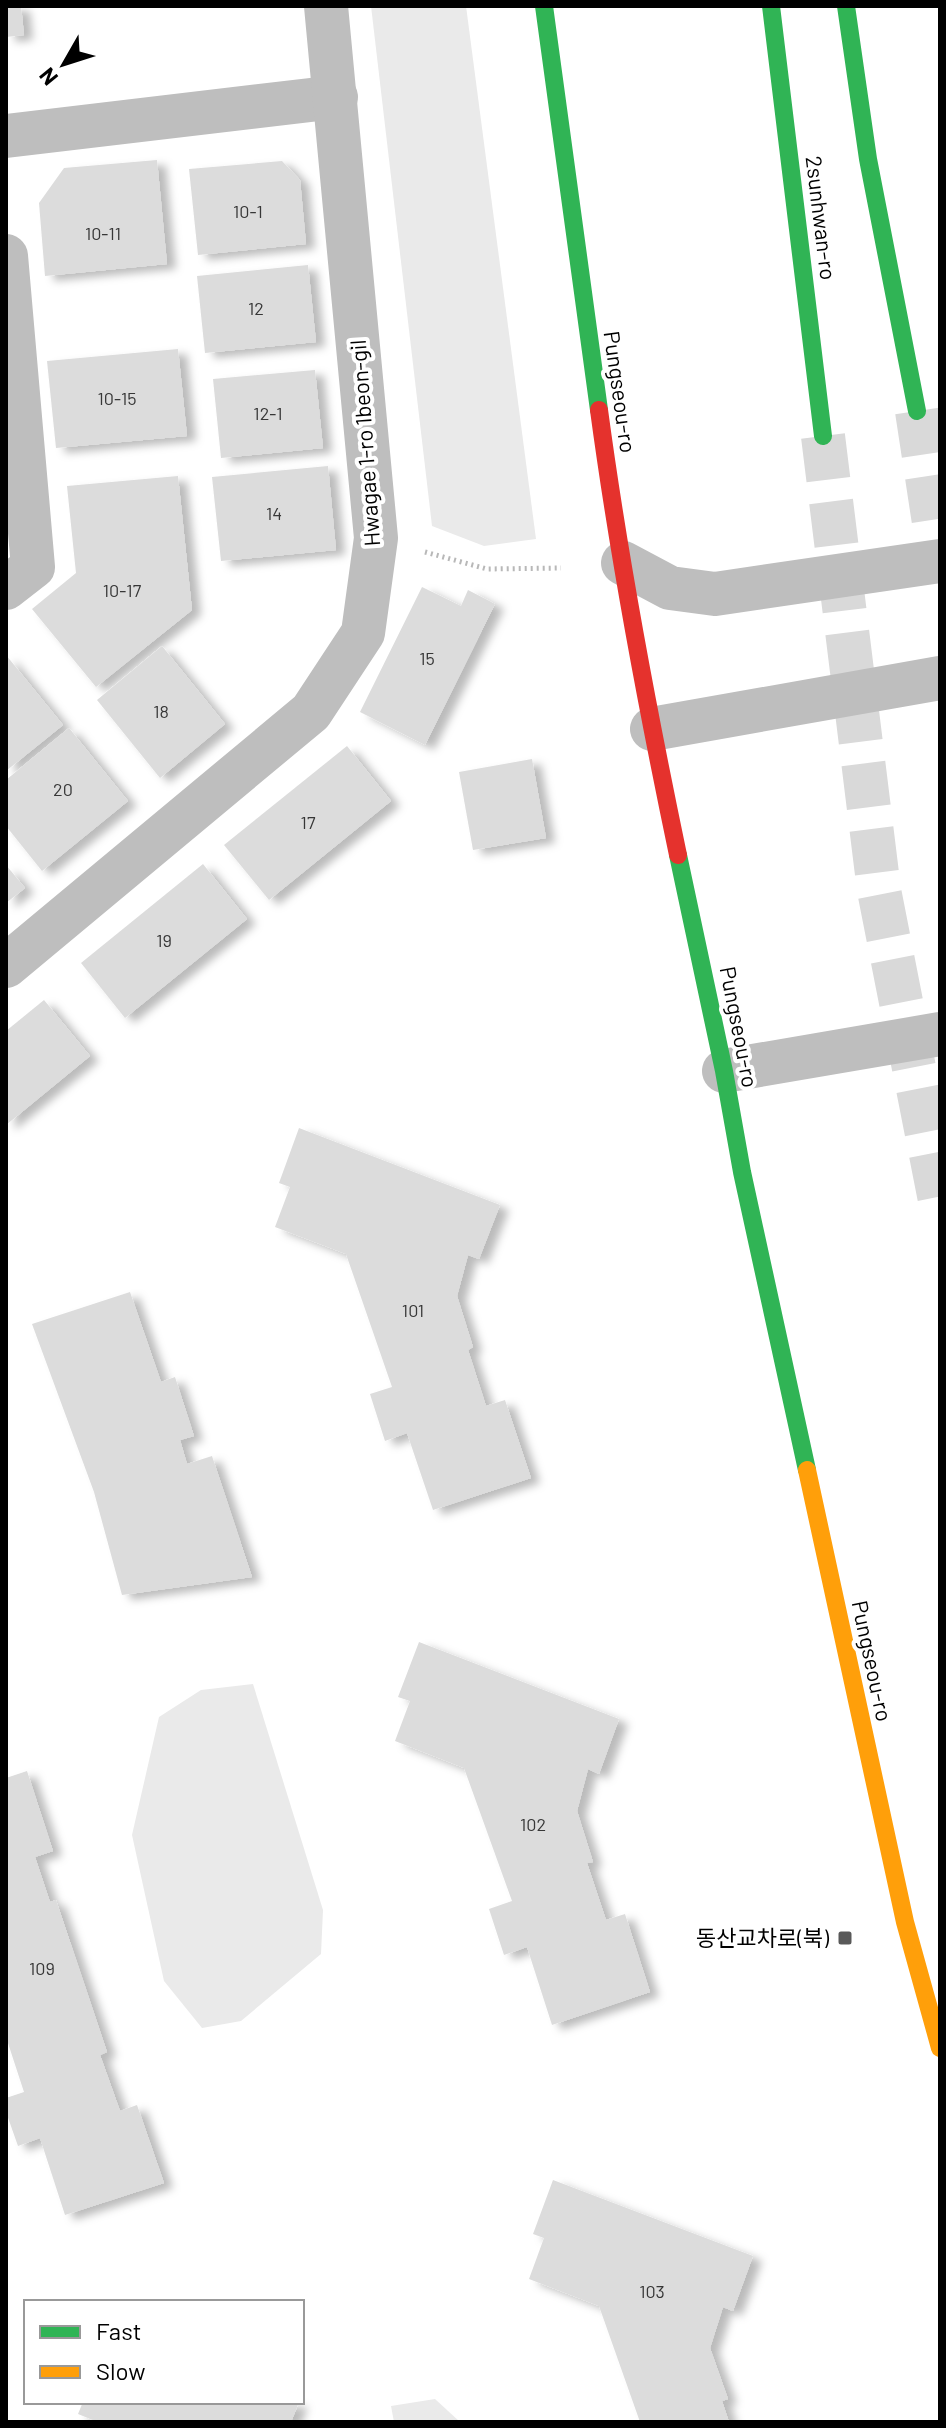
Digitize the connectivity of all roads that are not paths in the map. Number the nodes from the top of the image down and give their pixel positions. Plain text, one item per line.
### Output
1 (326, 6) edge
2 (544, 6) edge
3 (771, 6) edge
4 (846, 6) edge
5 (336, 97) junction
6 (6, 136) edge
7 (6, 256) edge
8 (917, 411) tunnel mouth
9 (823, 436) tunnel mouth
10 (940, 561) edge
11 (623, 563) junction
12 (6, 588) edge
13 (940, 678) edge
14 (652, 729) junction
15 (6, 966) edge
16 (940, 1034) edge
17 (724, 1071) junction
18 (940, 2048) edge

1 - 5 street, Hwagae 1-ro 1beon-gil
2 - 11 main road, Pungseou-ro
3 - 9 main road, 2sunhwan-ro
4 - 8 main road
5 - 6 street
5 - 15 street, Hwagae 1-ro 1beon-gil
7 - 12 street
10 - 11 street
11 - 14 main road, Pungseou-ro
13 - 14 street
14 - 17 main road, Pungseou-ro
16 - 17 street
17 - 18 main road, Pungseou-ro

